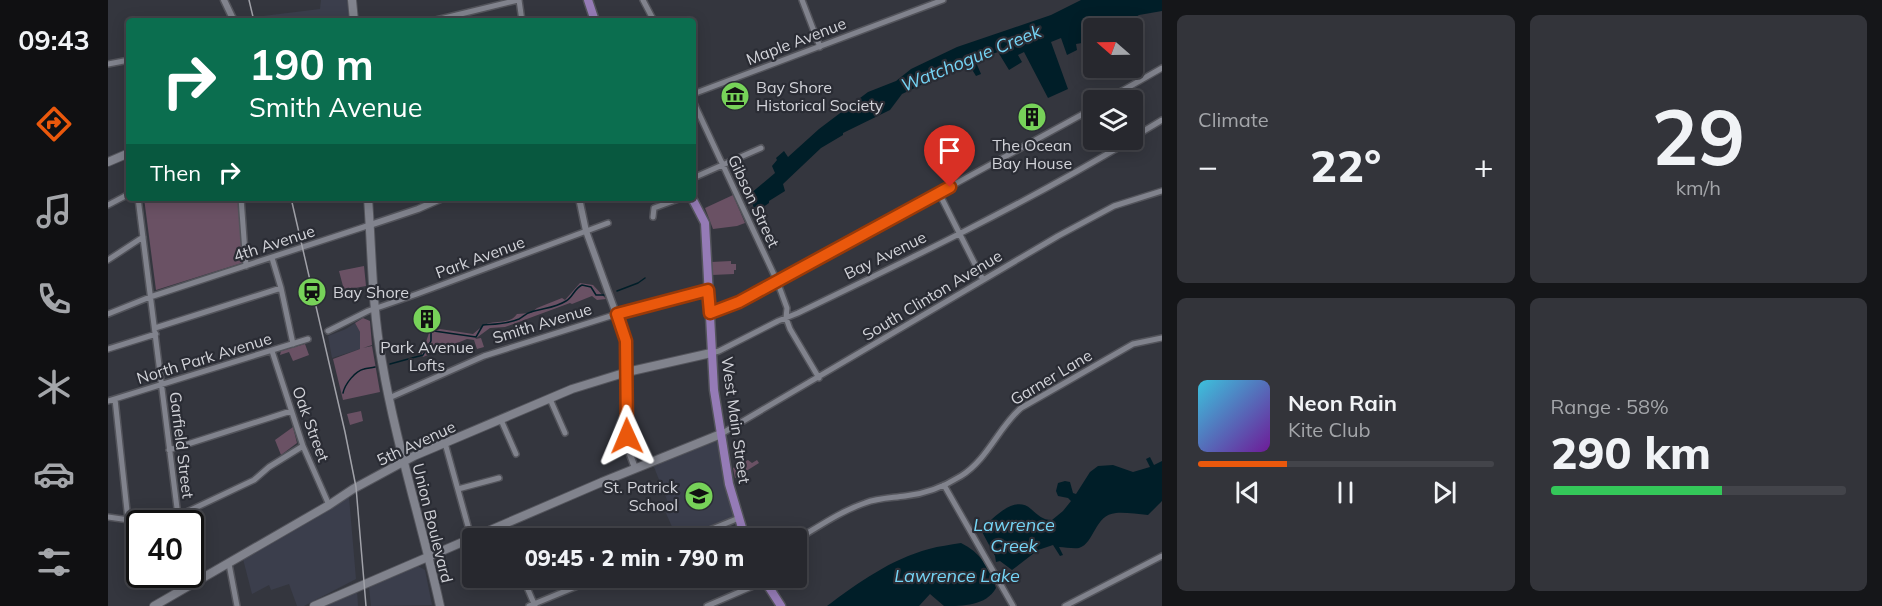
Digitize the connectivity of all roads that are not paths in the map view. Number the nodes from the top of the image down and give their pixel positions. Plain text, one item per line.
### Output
1 (224, 0) edge
2 (352, 0) edge
3 (518, 0) edge
4 (588, 0) edge
5 (643, 0) edge
6 (802, 0) edge
7 (943, 0) edge
8 (233, 18) edge
9 (354, 18) edge
10 (444, 18) edge
11 (521, 18) edge
12 (594, 18) edge
13 (652, 18) edge
14 (820, 47) junction
15 (126, 61) edge
16 (108, 64) edge
17 (1162, 68) edge
18 (1124, 90) edge
19 (696, 93) edge
20 (696, 108) edge
21 (1083, 114) edge
22 (1162, 120) edge
23 (1143, 132) edge
24 (761, 148) dead end
25 (1113, 150) edge
26 (126, 154) edge
27 (108, 162) edge
28 (722, 165) junction
29 (696, 177) edge
30 (1162, 191) edge
31 (939, 193) junction
32 (126, 196) edge
33 (138, 201) edge
34 (241, 201) edge
35 (368, 201) edge
36 (436, 201) edge
37 (580, 201) edge
38 (673, 201) edge
39 (694, 201) edge
40 (108, 206) edge
41 (653, 217) dead end
42 (608, 223) dead end
43 (370, 225) junction
44 (586, 231) junction
45 (959, 233) junction
46 (143, 237) junction
47 (272, 258) junction
48 (108, 260) edge
49 (246, 266) junction
50 (983, 280) junction
51 (777, 281) junction
52 (281, 288) junction
53 (708, 290) junction
54 (150, 297) junction
55 (375, 308) junction
56 (110, 313) edge
57 (710, 313) junction
58 (617, 314) junction
59 (786, 318) junction
60 (155, 331) junction
61 (328, 331) dead end
62 (1162, 338) edge
63 (308, 339) dead end
64 (293, 344) junction
65 (108, 349) edge
66 (272, 351) junction
67 (711, 353) junction
68 (627, 372) junction
69 (819, 378) junction
70 (161, 386) junction
71 (389, 398) junction
72 (115, 399) junction
73 (550, 399) junction
74 (108, 401) edge
75 (291, 411) junction
76 (501, 420) junction
77 (564, 433) dead end
78 (721, 434) junction
79 (446, 443) junction
80 (303, 446) junction
81 (169, 450) junction
82 (516, 454) dead end
83 (404, 462) junction
84 (636, 468) junction
85 (499, 478) dead end
86 (944, 485) junction
87 (458, 489) junction
88 (329, 505) junction
89 (127, 510) edge
90 (177, 510) edge
91 (191, 510) edge
92 (108, 518) edge
93 (739, 518) junction
94 (126, 520) edge
95 (501, 525) junction
96 (469, 528) edge
97 (494, 528) edge
98 (502, 528) edge
99 (714, 528) edge
100 (742, 528) edge
101 (807, 534) edge
102 (462, 541) edge
103 (429, 555) junction
104 (1162, 556) edge
105 (228, 564) junction
106 (204, 577) edge
107 (185, 588) edge
108 (527, 588) edge
109 (573, 588) edge
110 (745, 588) edge
111 (770, 588) edge
112 (533, 605) edge
113 (154, 606) edge
114 (237, 606) edge
115 (314, 606) edge
116 (440, 606) edge
117 (707, 606) edge
118 (781, 606) edge
119 (1013, 606) edge
120 (1065, 606) edge

1 - 8 street
2 - 9 main road
3 - 10 street
3 - 11 street
4 - 12 main road
5 - 13 street
6 - 14 street
7 - 14 street, Maple Avenue
14 - 19 street, Maple Avenue
15 - 16 street
17 - 18 street
20 - 28 street, Gibson Street
21 - 31 street
22 - 23 street, Bay Avenue
24 - 28 street
25 - 45 street, Bay Avenue
26 - 27 main road
28 - 29 street
28 - 51 street, Gibson Street
30 - 50 street, South Clinton Avenue
31 - 45 street
31 - 51 street
32 - 40 street
33 - 46 street, Garfield Street
34 - 49 street
35 - 43 main road, Union Boulevard
36 - 43 street, 4th Avenue
37 - 44 street
38 - 41 street
39 - 53 main road, West Main Street
42 - 44 street, Park Avenue
43 - 47 street, 4th Avenue
43 - 55 main road, Union Boulevard
44 - 55 street, Park Avenue
44 - 58 street
45 - 50 street
45 - 59 street, Bay Avenue
46 - 48 street
46 - 54 street, Garfield Street
47 - 49 street, 4th Avenue
47 - 52 street
49 - 54 street, 4th Avenue
50 - 69 street, South Clinton Avenue
51 - 57 street
51 - 59 street, Gibson Street
52 - 60 street
52 - 64 street
53 - 57 main road, West Main Street
53 - 58 street, Smith Avenue
54 - 56 street, 4th Avenue
54 - 60 street, Garfield Street
55 - 61 street, Park Avenue
55 - 71 main road, Union Boulevard
57 - 67 main road, West Main Street
58 - 68 street
58 - 71 street, Smith Avenue
59 - 67 street, Bay Avenue
59 - 69 street, Gibson Street
60 - 65 street
60 - 70 street, Garfield Street
62 - 86 street, Garner Lane
63 - 64 street, North Park Avenue
64 - 66 street, North Park Avenue
66 - 70 street, North Park Avenue
66 - 75 street, Oak Street
67 - 68 main road, 5th Avenue
67 - 78 main road, West Main Street
68 - 73 main road, 5th Avenue
68 - 84 street
69 - 78 street, South Clinton Avenue
70 - 72 street, North Park Avenue
70 - 81 street, Garfield Street
71 - 83 main road, Union Boulevard
72 - 74 street, North Park Avenue
72 - 89 street
73 - 76 main road, 5th Avenue
73 - 77 street
75 - 80 street, Oak Street
75 - 81 street
76 - 79 main road, 5th Avenue
76 - 82 street
78 - 84 main road
78 - 93 main road, West Main Street
79 - 83 main road, 5th Avenue
79 - 87 street
80 - 88 street, Oak Street
80 - 91 street
81 - 90 street, Garfield Street
83 - 88 main road, 5th Avenue
83 - 103 main road, Union Boulevard
84 - 95 main road
85 - 87 street
86 - 101 street, Garner Lane
86 - 119 street
87 - 96 street
88 - 105 main road, 5th Avenue
92 - 94 street
93 - 99 street
93 - 100 main road, West Main Street
95 - 97 main road
95 - 98 street
102 - 103 main road
103 - 115 main road
103 - 116 main road, Union Boulevard
104 - 120 street
105 - 106 main road, 5th Avenue
105 - 114 street
107 - 113 main road, 5th Avenue
108 - 112 street
109 - 112 street
110 - 117 street
111 - 118 main road

